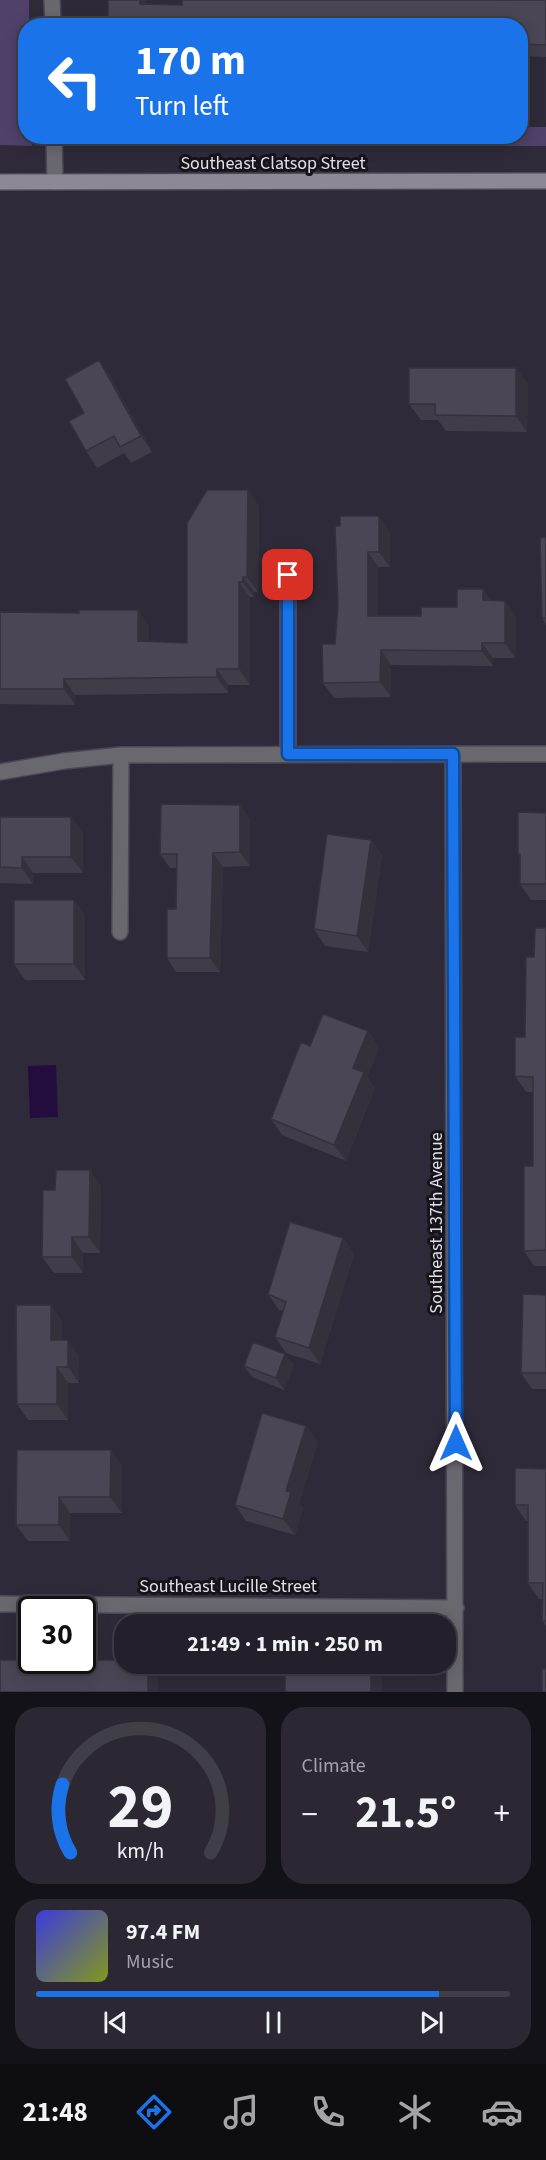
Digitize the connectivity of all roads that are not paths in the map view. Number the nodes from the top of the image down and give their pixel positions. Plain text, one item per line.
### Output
1 (52, 0) edge
2 (53, 18) edge
3 (54, 144) edge
4 (546, 181) edge
5 (0, 182) edge
6 (55, 182) junction
7 (288, 575) dead end
8 (288, 754) junction
9 (453, 754) junction
10 (546, 754) edge
11 (121, 755) junction
12 (0, 772) edge
13 (120, 932) dead end
14 (0, 1604) edge
15 (456, 1608) junction
16 (455, 1692) edge

1 - 2 street
3 - 6 street
4 - 6 street, Southeast Clatsop Street
5 - 6 street, Southeast Clatsop Street
7 - 8 street
8 - 9 street
8 - 11 street
9 - 10 street
9 - 15 street, Southeast 137th Avenue
11 - 12 street
11 - 13 street
14 - 15 street, Southeast Lucille Street
15 - 16 street, Southeast 137th Avenue

